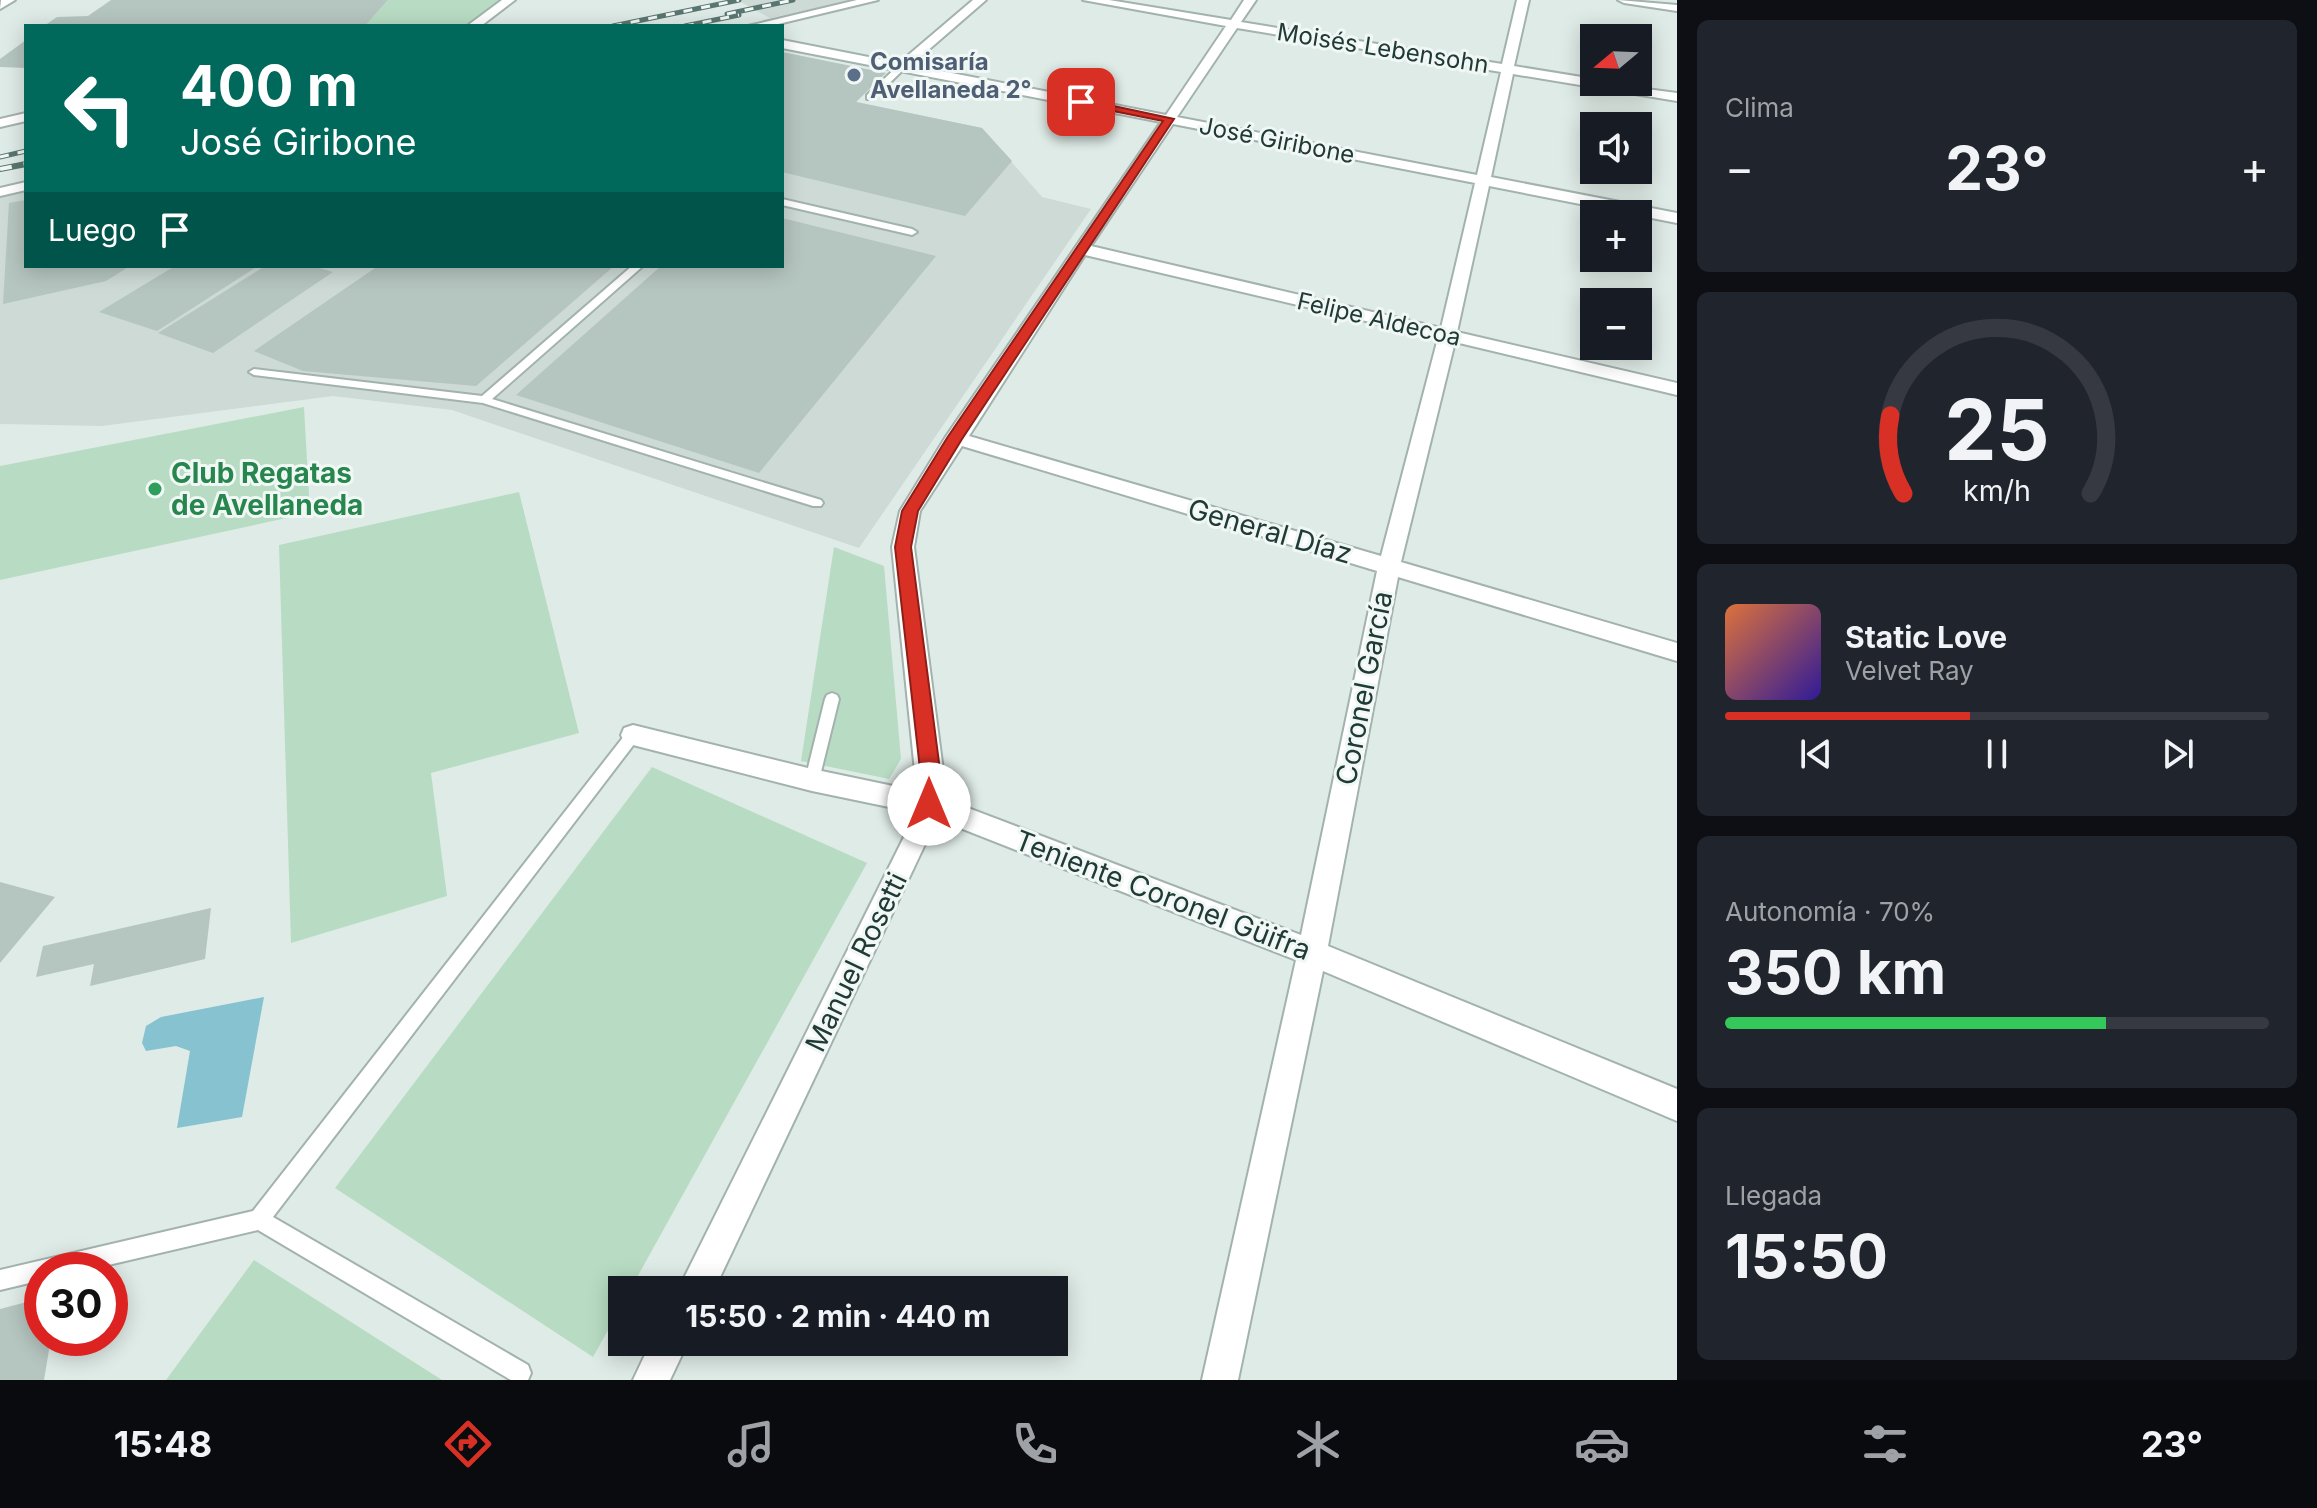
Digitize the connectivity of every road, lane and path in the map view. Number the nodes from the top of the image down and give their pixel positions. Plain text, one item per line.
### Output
1 (9, 0) edge
2 (509, 0) edge
3 (872, 0) edge
4 (980, 0) edge
5 (1089, 0) edge
6 (1250, 0) edge
7 (1523, 0) edge
8 (1624, 0) edge
9 (0, 6) edge
10 (1677, 8) edge
11 (476, 24) edge
12 (763, 24) edge
13 (1234, 24) junction
14 (784, 44) edge
15 (902, 67) junction
16 (1507, 69) junction
17 (870, 97) dead end
18 (1677, 97) edge
19 (24, 117) edge
20 (1169, 119) junction
21 (0, 123) edge
22 (1483, 180) junction
23 (24, 186) edge
24 (0, 192) edge
25 (784, 202) edge
26 (1677, 218) edge
27 (912, 232) dead end
28 (1081, 249) junction
29 (636, 268) edge
30 (1448, 335) junction
31 (254, 372) dead end
32 (1677, 389) edge
33 (484, 400) junction
34 (955, 438) junction
35 (817, 503) dead end
36 (1389, 566) junction
37 (1677, 652) edge
38 (832, 699) dead end
39 (633, 735) joint
40 (812, 780) junction
41 (929, 804) junction
42 (1312, 953) junction
43 (1677, 1105) edge
44 (259, 1220) junction
45 (703, 1276) edge
46 (0, 1280) edge
47 (663, 1356) edge
48 (520, 1373) dead end
49 (651, 1380) edge
50 (1220, 1380) edge

1 - 9 street
2 - 11 street
3 - 12 street
4 - 15 street
5 - 13 street, Moisés Lebensohn
6 - 13 street
7 - 16 street, Coronel García
8 - 10 street
13 - 16 street, Moisés Lebensohn
13 - 20 street, Manuel Rosetti
14 - 15 street, José Giribone
15 - 17 lane
15 - 20 street, José Giribone
16 - 18 street, Moisés Lebensohn
16 - 22 street, Coronel García
19 - 21 street
20 - 22 street, José Giribone
20 - 28 street, Manuel Rosetti
22 - 26 street, José Giribone
22 - 30 street, Coronel García
23 - 24 street
25 - 27 lane
28 - 30 street, Felipe Aldecoa
28 - 34 street, Manuel Rosetti
29 - 33 lane
30 - 32 street, Felipe Aldecoa
30 - 36 street, Coronel García
31 - 33 lane
33 - 35 lane
34 - 36 street, General Díaz
34 - 41 street, Manuel Rosetti
36 - 37 street, General Díaz
36 - 42 street, Coronel García
38 - 40 lane
39 - 40 street, Teniente Coronel Güifra
39 - 44 lane
40 - 41 street, Teniente Coronel Güifra
41 - 42 street, Teniente Coronel Güifra
41 - 45 street, Manuel Rosetti
42 - 43 street, Teniente Coronel Güifra
42 - 50 street, Coronel García
44 - 46 lane
44 - 48 lane
47 - 49 street

